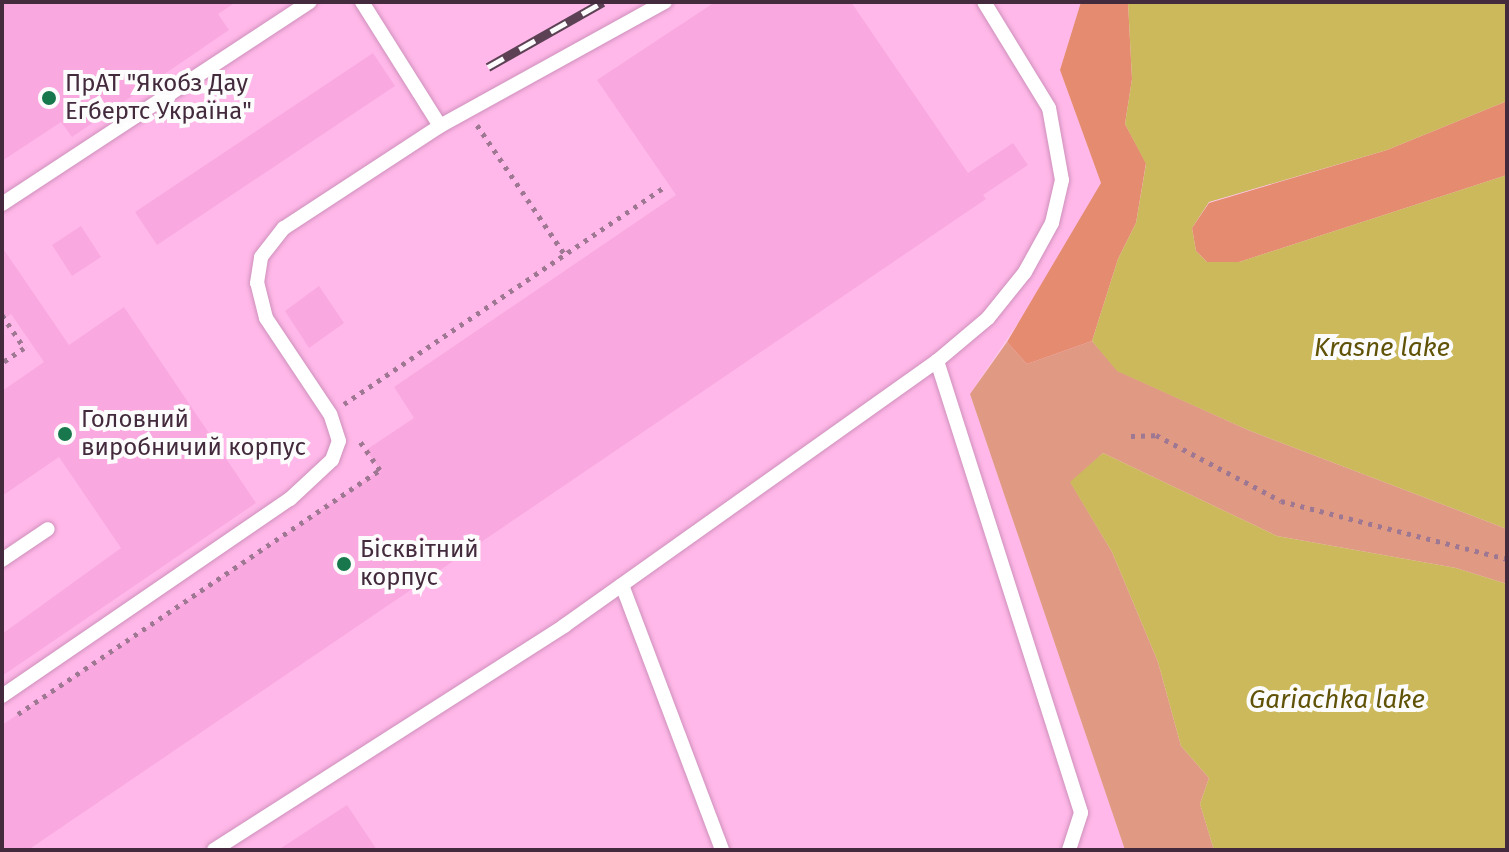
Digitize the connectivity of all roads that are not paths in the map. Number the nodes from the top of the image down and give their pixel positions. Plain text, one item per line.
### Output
1 (310, 2) edge
2 (362, 2) edge
3 (665, 2) edge
4 (984, 2) edge
5 (440, 126) junction
6 (2, 204) edge
7 (937, 361) junction
8 (48, 529) dead end
9 (2, 560) edge
10 (622, 585) junction
11 (2, 696) edge
12 (214, 850) edge
13 (722, 850) edge
14 (1069, 850) edge

1 - 6 lane
2 - 5 lane
3 - 5 lane
4 - 7 lane
5 - 11 lane
7 - 10 lane
7 - 14 lane
8 - 9 lane
10 - 12 lane
10 - 13 lane

